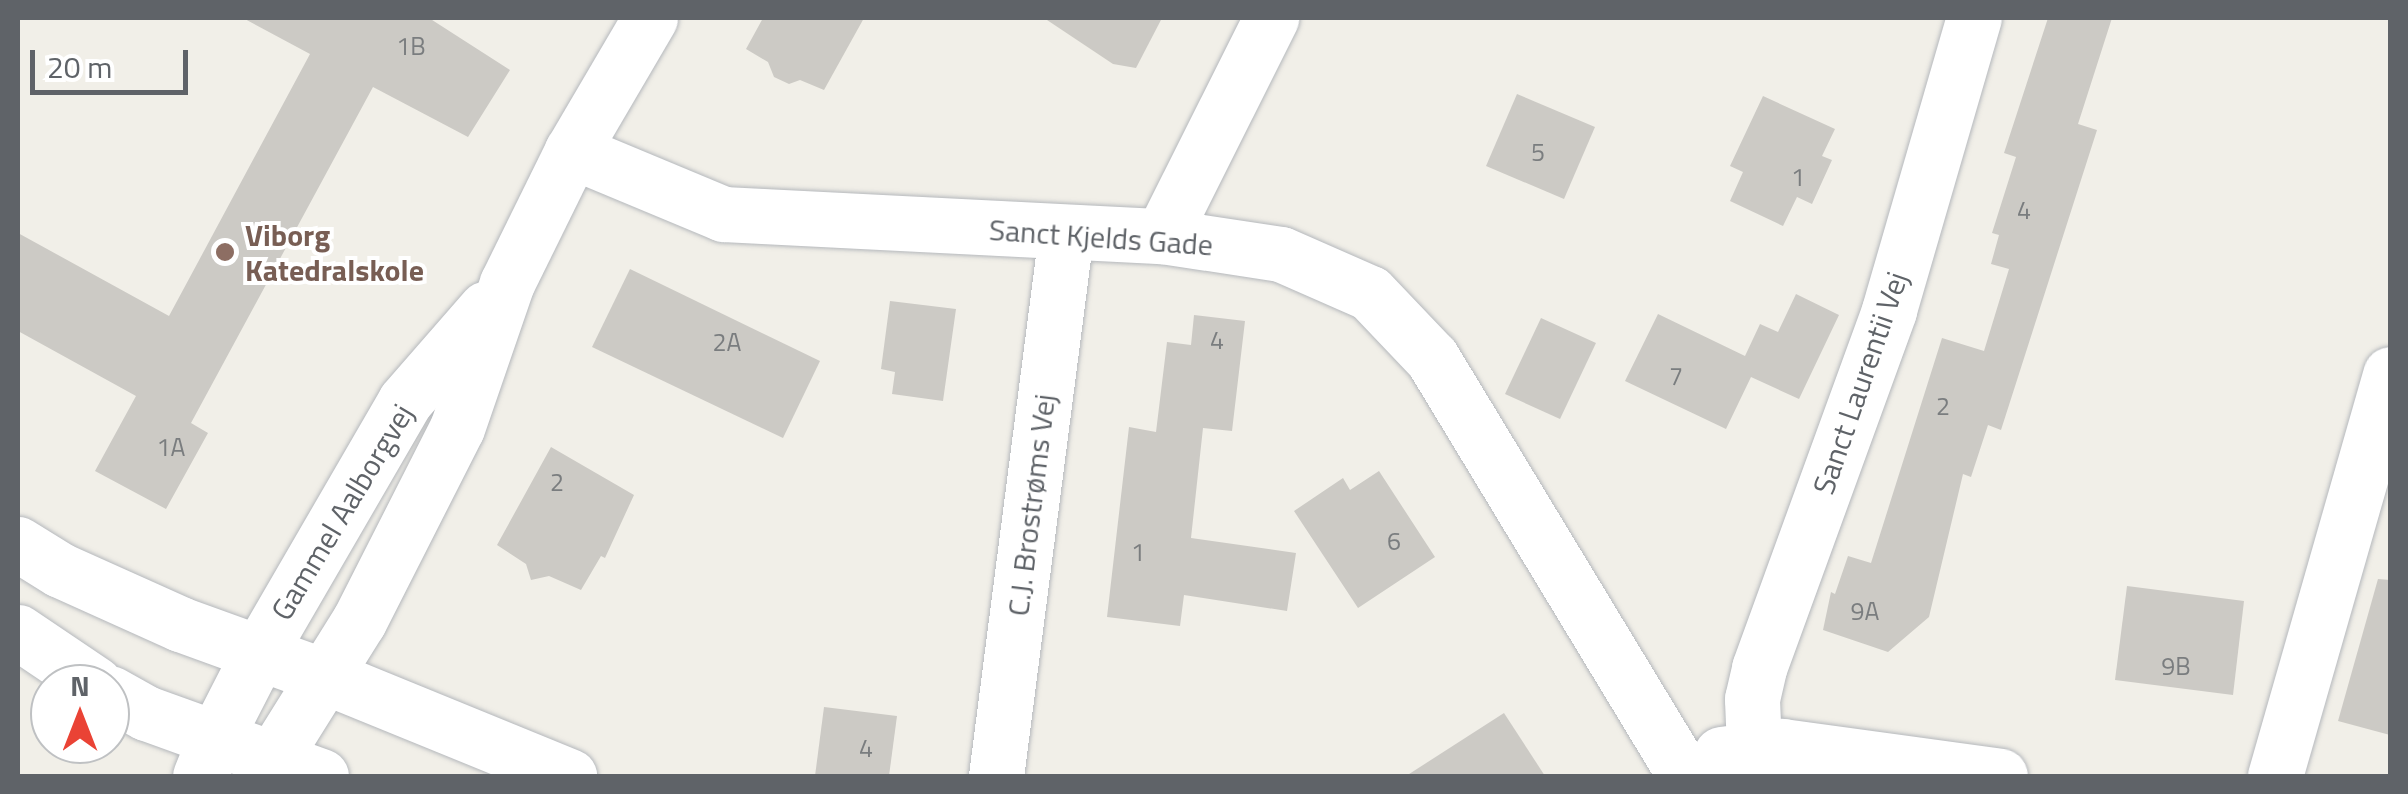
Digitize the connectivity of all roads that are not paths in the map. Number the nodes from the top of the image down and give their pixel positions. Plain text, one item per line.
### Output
1 (650, 18) edge
2 (1271, 18) edge
3 (1974, 18) edge
4 (572, 152) junction
5 (1066, 234) junction
6 (1162, 236) junction
7 (507, 283) junction
8 (2390, 374) edge
9 (18, 544) edge
10 (18, 632) edge
11 (259, 653) junction
12 (66, 664) edge
13 (324, 676) junction
14 (130, 704) edge
15 (1754, 747) junction
16 (208, 758) edge
17 (1682, 770) edge
18 (285, 771) edge
19 (569, 776) edge
20 (996, 776) edge
21 (2000, 776) edge
22 (2275, 776) edge

1 - 4 street, Gammel Aalborgvej
2 - 6 street
3 - 15 street, Sanct Laurentii Vej
4 - 5 street, Sanct Kjelds Gade
4 - 7 street, Gammel Aalborgvej
5 - 6 street, Sanct Kjelds Gade
5 - 20 street, C.J. Brostrøms Vej
6 - 17 street, Sanct Kjelds Gade
7 - 11 street, Gammel Aalborgvej
7 - 13 street, Gammel Aalborgvej
8 - 22 street
9 - 11 street
10 - 12 street
11 - 13 street
11 - 16 street, Gammel Aalborgvej
13 - 18 street, Gammel Aalborgvej
13 - 19 street
14 - 16 street
15 - 17 street, Sanct Kjelds Gade
15 - 21 street, Sanct Kjelds Gade
16 - 18 street

